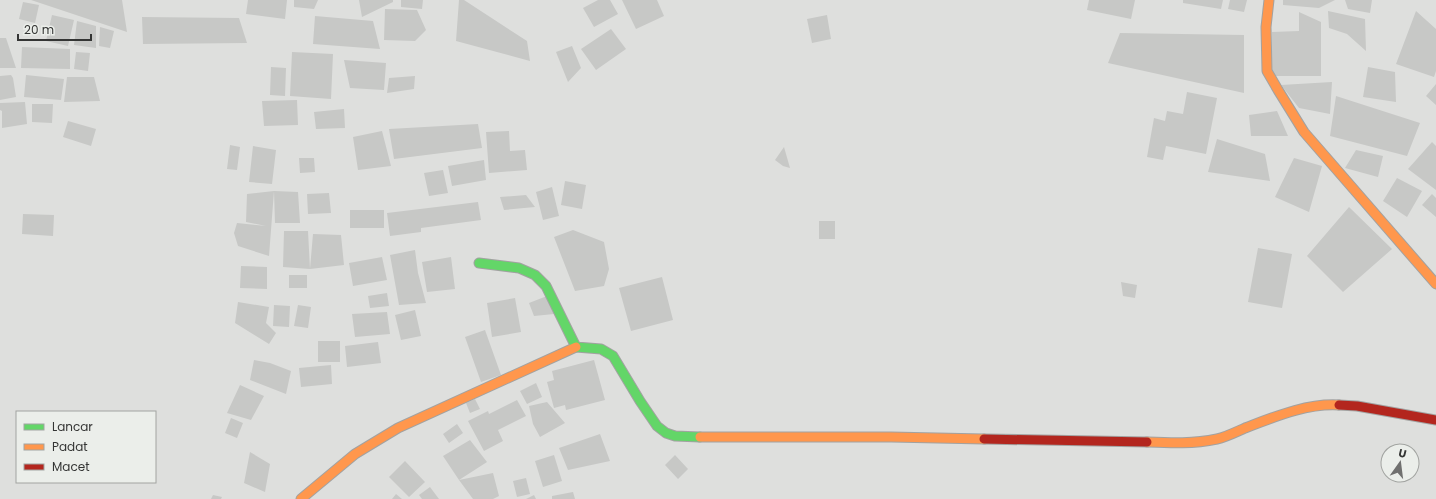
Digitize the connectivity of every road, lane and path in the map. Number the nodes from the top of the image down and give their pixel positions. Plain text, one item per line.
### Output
1 (1269, 0) edge
2 (479, 263) dead end
3 (1436, 284) edge
4 (576, 347) junction
5 (1436, 420) edge
6 (301, 499) edge

1 - 3 street
2 - 4 street
4 - 5 street
4 - 6 street

